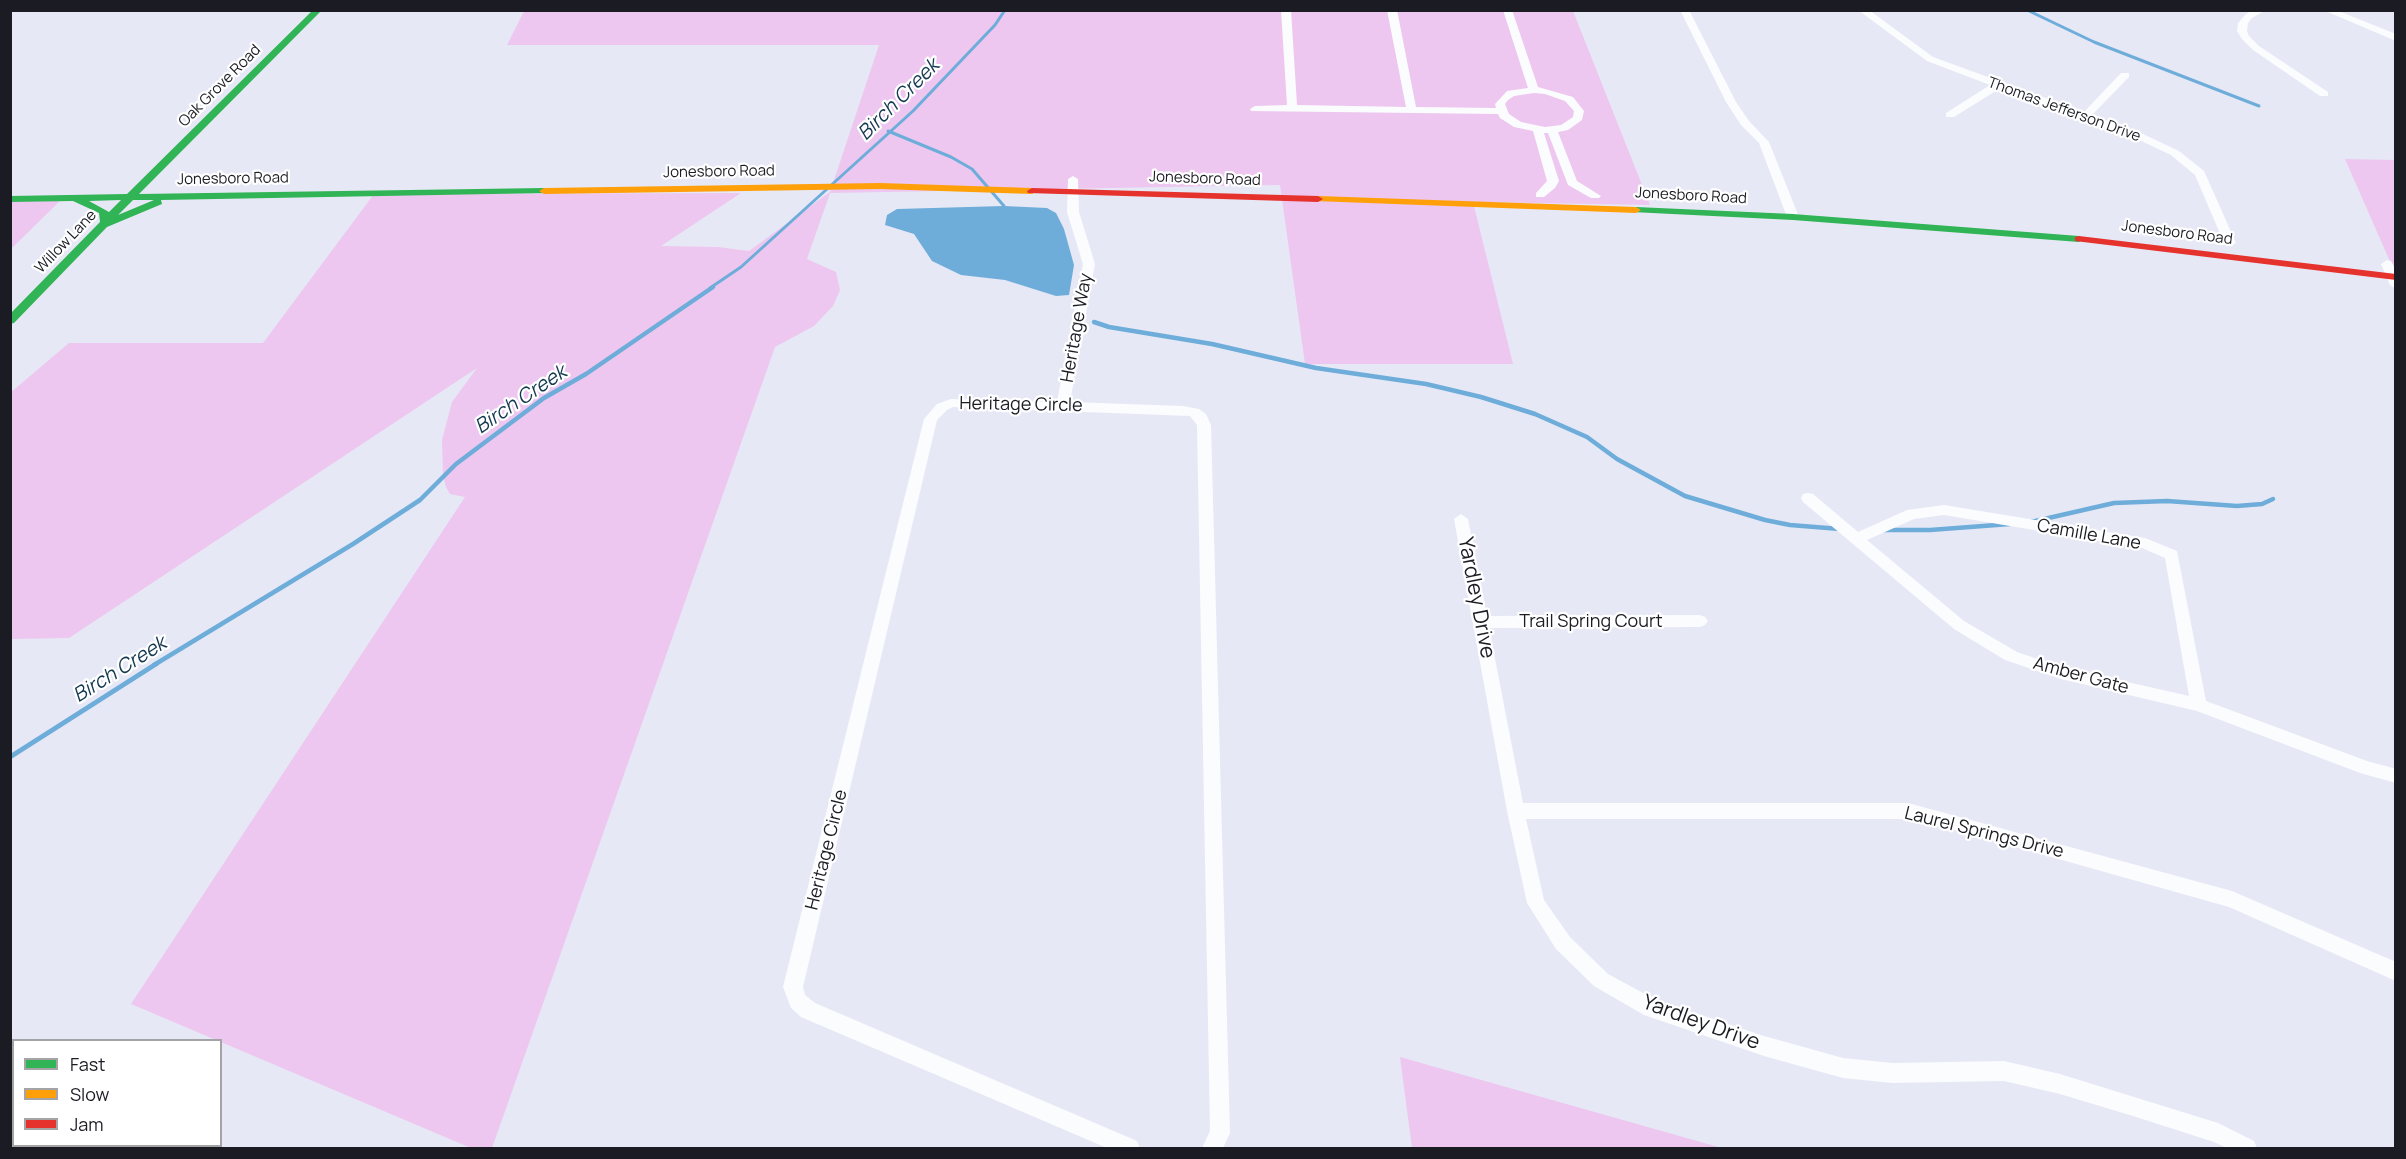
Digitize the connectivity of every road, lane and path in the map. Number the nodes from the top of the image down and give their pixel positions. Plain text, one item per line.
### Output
1 (318, 10) edge
2 (1286, 10) edge
3 (1392, 10) edge
4 (1507, 10) edge
5 (1684, 10) edge
6 (1862, 10) edge
7 (2262, 10) edge
8 (2327, 10) edge
9 (2396, 38) edge
10 (2125, 75) dead end
11 (1996, 86) junction
12 (1534, 90) junction
13 (2324, 94) dead end
14 (1292, 108) junction
15 (1255, 109) dead end
16 (1412, 110) junction
17 (1501, 111) junction
18 (1950, 115) dead end
19 (2085, 117) junction
20 (1538, 130) junction
21 (1552, 130) junction
22 (144, 184) junction
23 (1072, 185) junction
24 (10, 187) edge
25 (1540, 195) junction
26 (181, 196) junction
27 (1595, 196) junction
28 (131, 197) junction
29 (73, 198) junction
30 (10, 199) edge
31 (1791, 211) junction
32 (105, 224) junction
33 (2230, 243) junction
34 (2393, 273) edge
35 (10, 321) edge
36 (1063, 406) junction
37 (1808, 498) dead end
38 (1461, 519) dead end
39 (1857, 538) junction
40 (1700, 621) dead end
41 (1481, 622) junction
42 (2199, 705) junction
43 (2396, 776) edge
44 (1516, 811) junction
45 (2396, 972) edge
46 (1130, 1149) edge
47 (1212, 1149) edge
48 (2247, 1149) edge

1 - 22 main road, Oak Grove Road
2 - 14 street
3 - 16 street
4 - 12 street
5 - 31 street
6 - 11 street, Thomas Jefferson Drive
7 - 13 street
8 - 9 street
10 - 19 street
11 - 18 street
11 - 19 street, Thomas Jefferson Drive
12 - 17 street
12 - 21 street
14 - 15 street
14 - 16 street
16 - 17 street
17 - 20 street
19 - 33 street, Thomas Jefferson Drive
20 - 21 street
20 - 25 street
21 - 27 street
22 - 23 main road, Jonesboro Road
22 - 24 main road, Jonesboro Road
22 - 28 main road, Willow Lane
23 - 25 main road, Jonesboro Road
23 - 26 main road, Jonesboro Road
23 - 31 main road, Jonesboro Road
23 - 36 street, Heritage Way
25 - 27 main road, Jonesboro Road
26 - 28 main road, Jonesboro Road
26 - 32 main road
27 - 31 main road, Jonesboro Road
28 - 29 main road, Jonesboro Road
28 - 32 main road, Willow Lane
29 - 30 main road, Jonesboro Road
29 - 32 main road
31 - 33 main road, Jonesboro Road
31 - 34 main road, Jonesboro Road
32 - 35 main road, Willow Lane
33 - 34 main road, Jonesboro Road
36 - 46 street, Heritage Circle
36 - 47 street, Heritage Circle
37 - 39 street, Amber Gate
38 - 41 street, Yardley Drive
39 - 42 street, Amber Gate
39 - 42 street, Camille Lane
40 - 41 street, Trail Spring Court
41 - 44 street, Yardley Drive
42 - 43 street, Amber Gate
44 - 45 street, Laurel Springs Drive
44 - 48 street, Yardley Drive

